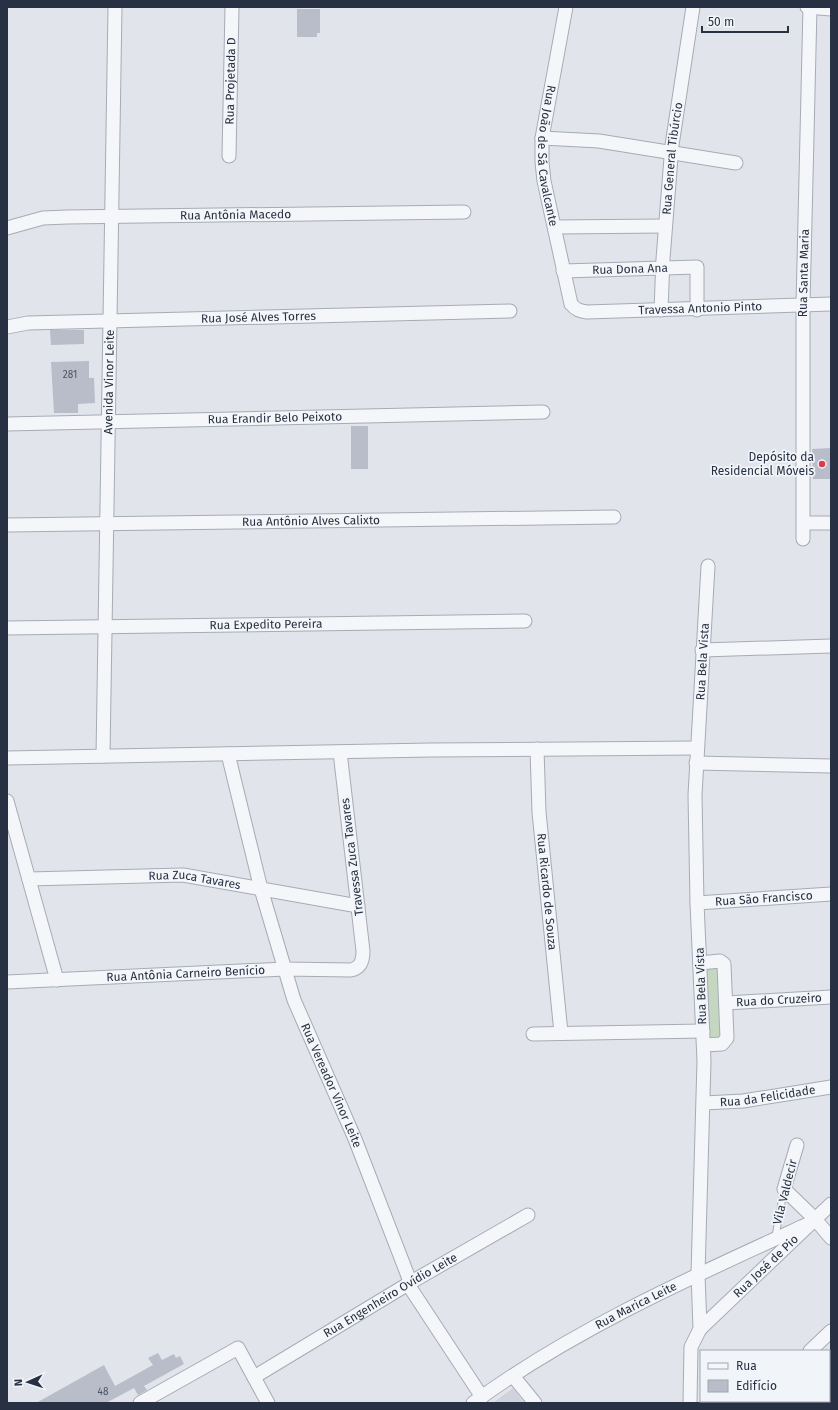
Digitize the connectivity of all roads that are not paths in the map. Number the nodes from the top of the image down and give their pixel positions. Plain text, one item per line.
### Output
1 (115, 7) edge
2 (232, 7) edge
3 (566, 7) edge
4 (693, 7) edge
5 (808, 7) edge
6 (831, 9) edge
7 (542, 138) junction
8 (672, 152) junction
9 (229, 156) dead end
10 (736, 162) dead end
11 (464, 212) dead end
12 (111, 217) junction
13 (665, 226) junction
14 (7, 228) edge
15 (555, 228) junction
16 (662, 267) junction
17 (563, 271) junction
18 (571, 304) joint
19 (831, 304) edge
20 (803, 305) junction
21 (661, 310) junction
22 (698, 310) junction
23 (510, 311) dead end
24 (109, 321) junction
25 (7, 327) edge
26 (543, 412) dead end
27 (108, 422) junction
28 (7, 424) edge
29 (614, 517) dead end
30 (106, 523) junction
31 (804, 523) junction
32 (831, 523) edge
33 (7, 525) edge
34 (803, 539) dead end
35 (708, 566) dead end
36 (524, 620) dead end
37 (104, 626) junction
38 (7, 628) edge
39 (831, 646) edge
40 (702, 650) junction
41 (696, 748) junction
42 (537, 749) junction
43 (340, 752) junction
44 (228, 754) junction
45 (103, 756) junction
46 (7, 758) edge
47 (696, 763) junction
48 (831, 766) edge
49 (7, 801) edge
50 (29, 879) junction
51 (261, 890) junction
52 (831, 894) edge
53 (697, 903) junction
54 (358, 906) junction
55 (362, 962) joint
56 (700, 963) junction
57 (285, 969) junction
58 (57, 980) junction
59 (7, 982) edge
60 (831, 997) edge
61 (726, 1003) junction
62 (703, 1031) junction
63 (561, 1033) junction
64 (533, 1034) dead end
65 (704, 1045) junction
66 (831, 1087) edge
67 (704, 1103) junction
68 (797, 1145) dead end
69 (784, 1189) junction
70 (831, 1204) edge
71 (528, 1215) dead end
72 (811, 1222) junction
73 (831, 1238) edge
74 (774, 1239) junction
75 (698, 1274) junction
76 (410, 1283) junction
77 (700, 1329) junction
78 (831, 1331) edge
79 (811, 1350) edge
80 (513, 1376) junction
81 (254, 1377) junction
82 (694, 1398) edge
83 (478, 1400) edge
84 (140, 1403) edge
85 (268, 1403) edge
86 (535, 1403) edge

1 - 12 street, Avenida Vinor Leite
2 - 9 street, Rua Projetada D
3 - 7 street, Rua João de Sá Cavalcante
4 - 8 street, Rua General Tibúrcio
5 - 6 street
5 - 20 street, Rua Santa Maria
7 - 8 street
7 - 15 street, Rua João de Sá Cavalcante
8 - 10 street
8 - 13 street, Rua General Tibúrcio
11 - 12 street, Rua Antônia Macedo
12 - 14 street, Rua Antônia Macedo
12 - 24 street, Avenida Vinor Leite
13 - 15 street
13 - 16 street, Rua General Tibúrcio
15 - 17 street, Rua João de Sá Cavalcante
16 - 17 street, Rua Dona Ana
16 - 21 street, Rua General Tibúrcio
16 - 22 street, Rua Dona Ana
17 - 18 street, Rua João de Sá Cavalcante
18 - 21 street, Travessa Antonio Pinto
19 - 20 street, Travessa Antonio Pinto
20 - 22 street, Travessa Antonio Pinto
20 - 31 street, Rua Santa Maria
21 - 22 street, Travessa Antonio Pinto
23 - 24 street, Rua José Alves Torres
24 - 25 street, Rua José Alves Torres
24 - 27 street, Avenida Vinor Leite
26 - 27 street, Rua Erandir Belo Peixoto
27 - 28 street, Rua Erandir Belo Peixoto
27 - 30 street, Avenida Vinor Leite
29 - 30 street, Rua Antônio Alves Calixto
30 - 33 street, Rua Antônio Alves Calixto
30 - 37 street, Avenida Vinor Leite
31 - 32 street
31 - 34 street, Rua Santa Maria
35 - 40 street, Rua Bela Vista
36 - 37 street, Rua Expedito Pereira
37 - 38 street, Rua Expedito Pereira
37 - 45 street, Avenida Vinor Leite
39 - 40 street
40 - 41 street, Rua Bela Vista
41 - 42 street
41 - 47 street, Rua Bela Vista
42 - 43 street
42 - 63 street, Rua Ricardo de Souza
43 - 44 street
43 - 54 street, Travessa Zuca Tavares
44 - 45 street
44 - 51 street, Rua Vereador Vinor Leite
45 - 46 street
47 - 48 street
47 - 53 street, Rua Bela Vista
49 - 50 street
50 - 51 street, Rua Zuca Tavares
50 - 58 street
51 - 54 street, Rua Zuca Tavares
51 - 57 street, Rua Vereador Vinor Leite
52 - 53 street, Rua São Francisco
53 - 56 street, Rua Bela Vista
54 - 55 street, Travessa Zuca Tavares
55 - 57 street, Rua Antônia Carneiro Benício
56 - 61 street
56 - 62 street, Rua Bela Vista
57 - 58 street, Rua Antônia Carneiro Benício
57 - 76 street, Rua Vereador Vinor Leite
58 - 59 street, Rua Antônia Carneiro Benício
60 - 61 street, Rua do Cruzeiro
61 - 65 street
62 - 63 street
62 - 65 street, Rua Bela Vista
63 - 64 street
65 - 67 street, Rua Bela Vista
66 - 67 street, Rua da Felicidade
67 - 75 street, Rua Bela Vista
68 - 69 street, Vila Valdecir
69 - 72 street
69 - 74 lane, Vila Valdecir
70 - 72 street, Rua José de Pio
71 - 76 street, Rua Engenheiro Ovídio Leite
72 - 73 street
72 - 74 street, Rua Marica Leite
72 - 77 street, Rua José de Pio
74 - 75 street, Rua Marica Leite
75 - 77 street, Rua Bela Vista
75 - 80 street, Rua Marica Leite
76 - 81 street, Rua Engenheiro Ovídio Leite
76 - 83 street, Rua Vereador Vinor Leite
77 - 82 street, Rua Bela Vista
78 - 79 street
80 - 83 street, Rua Marica Leite
80 - 86 street
81 - 84 street
81 - 85 street

